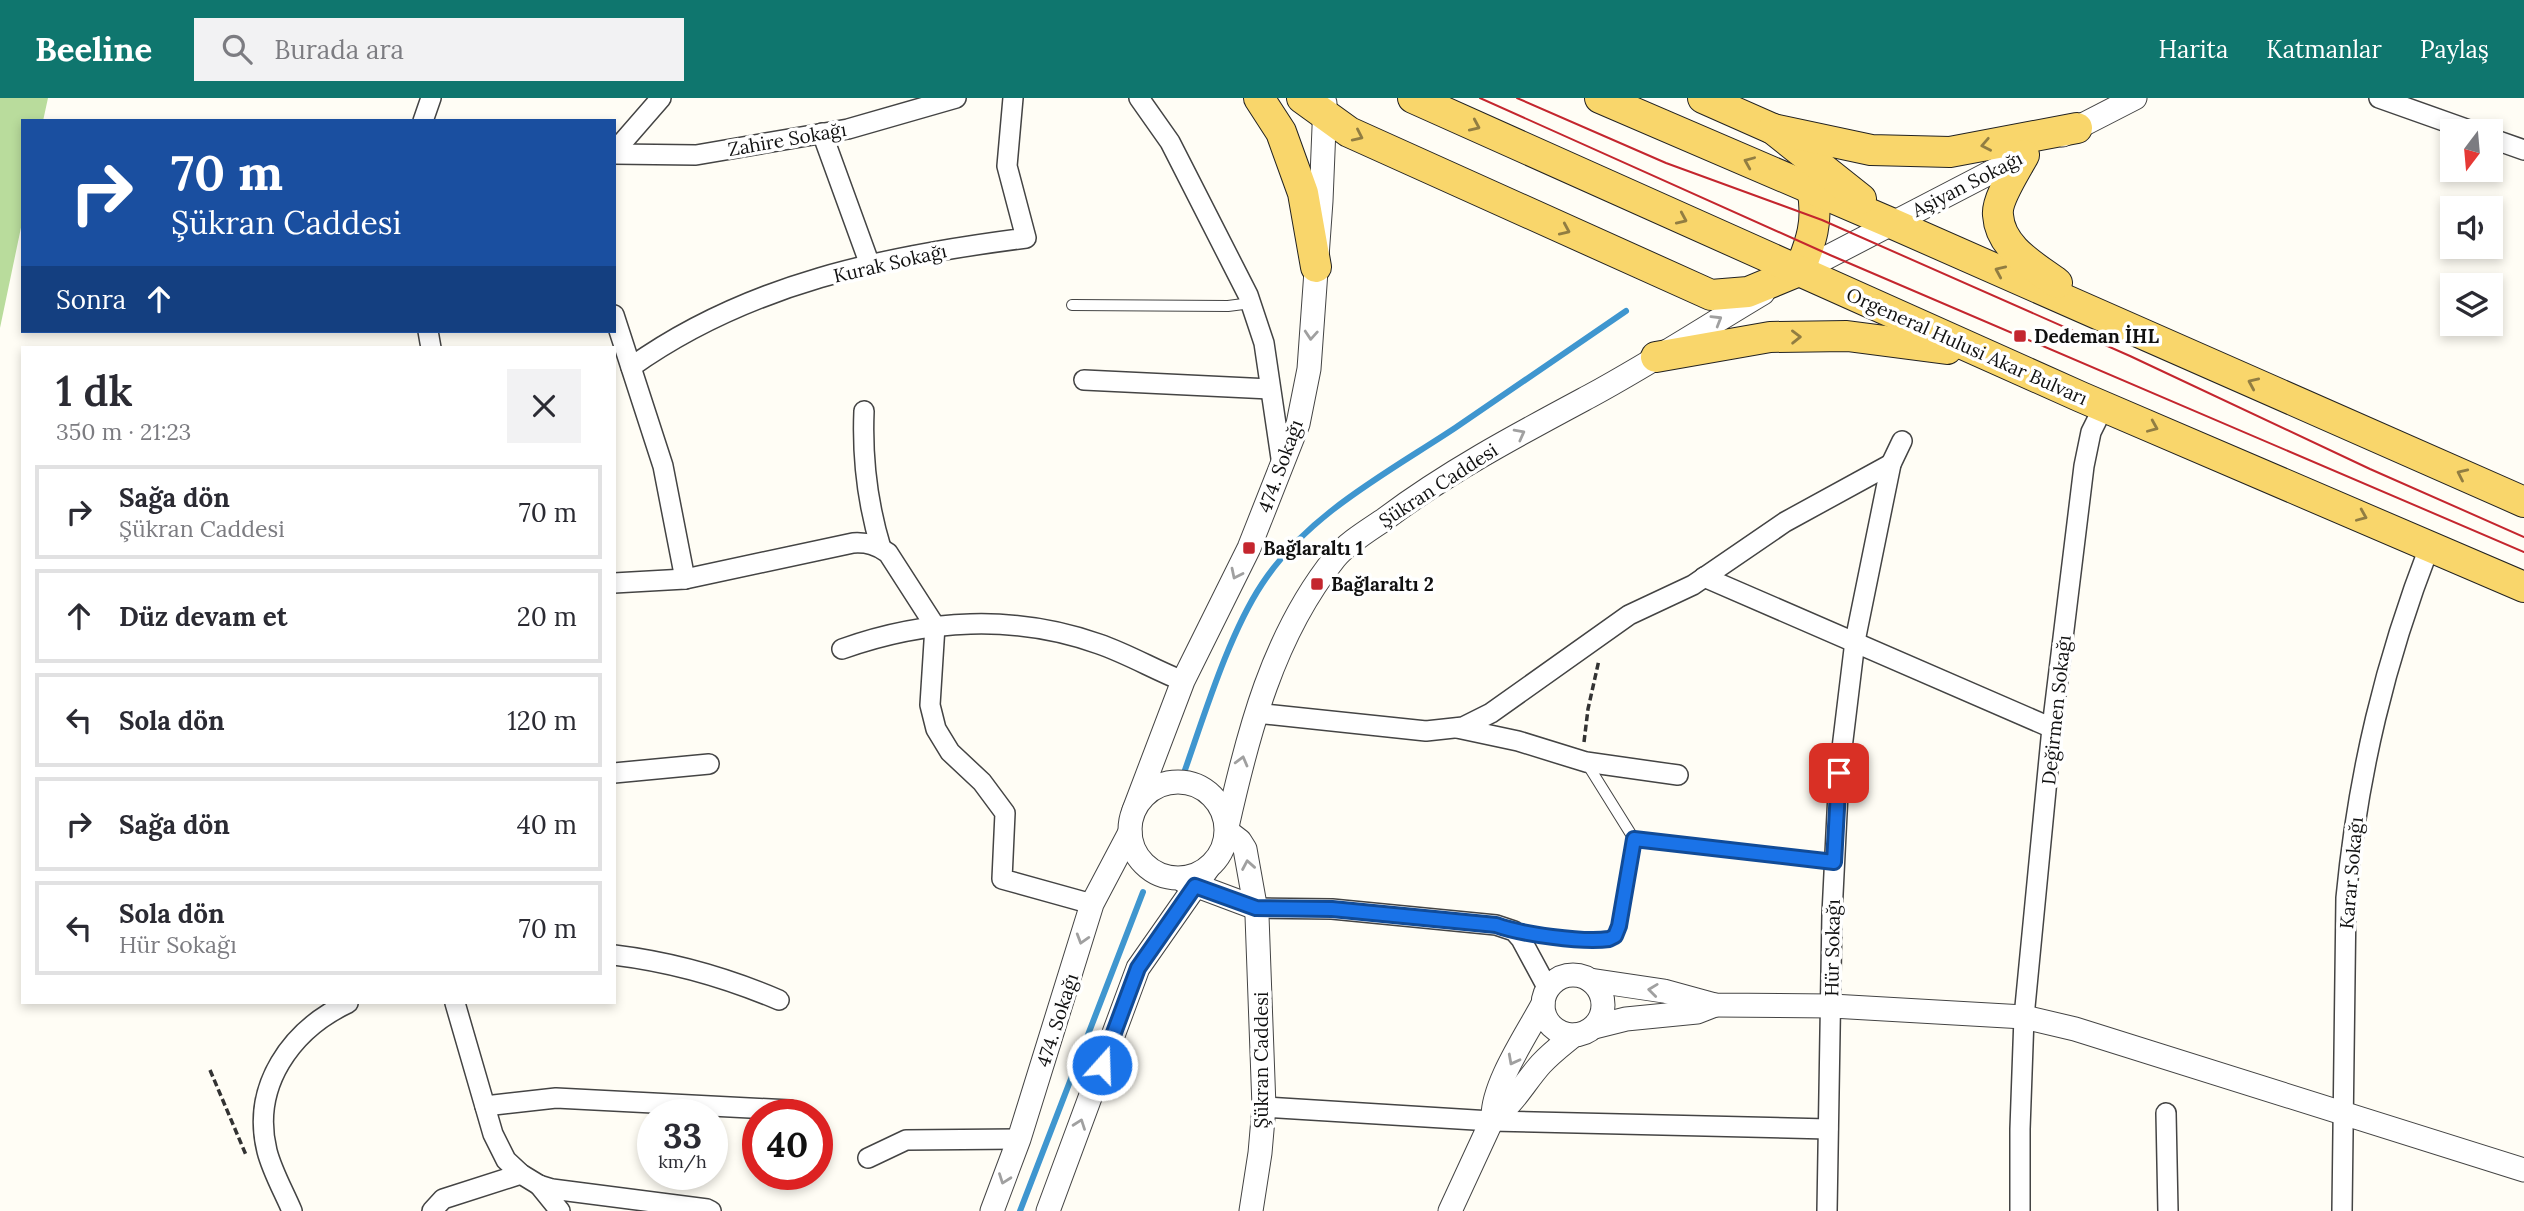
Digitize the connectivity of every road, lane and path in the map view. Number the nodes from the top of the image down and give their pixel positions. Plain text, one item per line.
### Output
1 (431, 98) edge
2 (661, 98) edge
3 (956, 98) edge
4 (1013, 98) edge
5 (1139, 98) edge
6 (1259, 98) edge
7 (1412, 98) edge
8 (1600, 98) edge
9 (1703, 98) edge
10 (2135, 98) edge
11 (2379, 98) edge
12 (1317, 103) edge
13 (424, 119) edge
14 (2440, 120) edge
15 (2077, 128) junction
16 (1773, 129) junction
17 (822, 133) junction
18 (2503, 143) edge
19 (2524, 150) edge
20 (616, 151) edge
21 (616, 153) edge
22 (2024, 155) junction
23 (1812, 189) junction
24 (1891, 223) junction
25 (870, 265) junction
26 (1316, 267) junction
27 (1799, 271) junction
28 (1251, 303) junction
29 (1072, 305) dead end
30 (2100, 315) junction
31 (616, 321) edge
32 (1656, 357) junction
33 (1992, 358) junction
34 (632, 367) junction
35 (1084, 380) dead end
36 (1270, 389) junction
37 (2104, 406) junction
38 (864, 411) dead end
39 (1902, 441) dead end
40 (1891, 464) junction
41 (1282, 465) junction
42 (2524, 502) edge
43 (2430, 545) junction
44 (881, 548) junction
45 (1704, 577) junction
46 (685, 579) junction
47 (616, 583) edge
48 (2524, 587) edge
49 (1612, 625) junction
50 (935, 626) junction
51 (1855, 641) junction
52 (842, 649) dead end
53 (1183, 681) junction
54 (1256, 713) junction
55 (1457, 728) junction
56 (2052, 728) junction
57 (1586, 762) junction
58 (709, 764) dead end
59 (616, 773) edge
60 (1678, 775) dead end
61 (1134, 810) junction
62 (1227, 829) junction
63 (1130, 832) junction
64 (1634, 839) junction
65 (1834, 862) junction
66 (1193, 877) junction
67 (1093, 904) junction
68 (1256, 908) junction
69 (1514, 931) junction
70 (616, 955) edge
71 (1590, 980) junction
72 (1545, 997) junction
73 (779, 1000) dead end
74 (346, 1004) edge
75 (455, 1004) edge
76 (1715, 1005) junction
77 (1832, 1006) junction
78 (2024, 1017) junction
79 (1584, 1031) junction
80 (210, 1070) dead end
81 (485, 1106) junction
82 (1264, 1107) junction
83 (742, 1108) edge
84 (2166, 1113) dead end
85 (2343, 1114) junction
86 (1492, 1120) junction
87 (1828, 1129) junction
88 (1019, 1139) junction
89 (868, 1158) dead end
90 (248, 1160) dead end
91 (2524, 1170) edge
92 (521, 1174) junction
93 (539, 1185) junction
94 (292, 1211) edge
95 (432, 1211) edge
96 (560, 1211) edge
97 (711, 1211) edge
98 (992, 1211) edge
99 (1048, 1211) edge
100 (1251, 1211) edge
101 (1450, 1211) edge
102 (1827, 1211) edge
103 (2020, 1211) edge
104 (2168, 1211) edge
105 (2342, 1211) edge

1 - 13 street
2 - 20 street
3 - 17 street, Zahire Sokağı
4 - 25 street, Kurak Sokağı
5 - 28 street
6 - 26 main road
7 -> 27 main road, Orgeneral Hulusi Akar Bulvarı
23 -> 8 main road
9 - 16 main road
10 - 15 street, Aşiyan Sokağı
11 - 14 street
12 - 26 street, 474. Sokağı
12 -> 27 main road
15 -> 16 main road
15 - 22 street, Aşiyan Sokağı
16 - 24 main road
17 - 21 street, Zahire Sokağı
17 - 25 street
18 - 19 street
22 - 24 street, Aşiyan Sokağı
22 - 30 main road
23 - 24 main road
23 - 27 main road
24 - 27 street, Aşiyan Sokağı
30 -> 24 main road
25 - 34 street, Kurak Sokağı
26 -> 41 street, 474. Sokağı
32 -> 27 street, Şükran Caddesi
27 - 33 main road, Orgeneral Hulusi Akar Bulvarı
28 - 29 lane
28 - 36 street
42 -> 30 main road
31 - 34 street
32 -> 33 main road
54 -> 32 street, Şükran Caddesi
33 - 37 main road, Orgeneral Hulusi Akar Bulvarı
34 - 46 street
35 - 36 street
36 - 41 street
37 -> 43 main road, Orgeneral Hulusi Akar Bulvarı
37 - 56 street, Değirmen Sokağı
38 - 44 street
39 - 40 street, Hür Sokağı
40 - 45 street
40 - 51 street, Hür Sokağı
41 -> 53 street, 474. Sokağı
43 - 48 main road, Orgeneral Hulusi Akar Bulvarı
43 - 85 street, Karar Sokağı
44 - 46 street
44 - 50 street
45 - 49 street
45 - 51 street
46 - 47 street
49 - 55 street
49 - 57 path
50 - 52 street
50 - 53 street
50 - 67 street
51 - 56 street
51 - 65 street, Hür Sokağı
53 - 61 street, 474. Sokağı
54 - 55 street
62 -> 54 street, Şükran Caddesi
55 - 57 street
56 - 78 street, Değirmen Sokağı
57 - 60 street
57 - 64 lane
58 - 59 street
61 - 62 street
61 - 63 street
62 - 66 street
68 -> 62 street, Şükran Caddesi
63 - 66 street
63 - 67 street, 474. Sokağı
64 - 65 lane
64 - 69 lane
65 - 77 street, Hür Sokağı
66 - 68 street
99 -> 66 street
67 -> 88 street, 474. Sokağı
68 - 69 street
68 - 82 street, Şükran Caddesi
69 - 72 street
70 - 73 street
71 - 72 street
76 -> 71 street
71 - 79 street
72 - 79 street
72 -> 86 street
74 - 94 street
75 - 81 street
76 - 77 street
76 - 79 street
77 - 78 street
77 - 87 street, Hür Sokağı
78 - 85 street
78 - 103 street, Değirmen Sokağı
79 - 86 street
80 - 90 path
81 - 83 street
81 - 92 street
82 - 86 street
82 - 100 street, Şükran Caddesi
84 - 104 street
85 - 91 street
85 - 105 street, Karar Sokağı
86 - 87 street
86 - 101 street
87 - 102 street, Hür Sokağı
88 - 89 street
88 -> 98 street, 474. Sokağı
92 - 93 street
92 - 95 street
93 - 96 street
93 - 97 street

